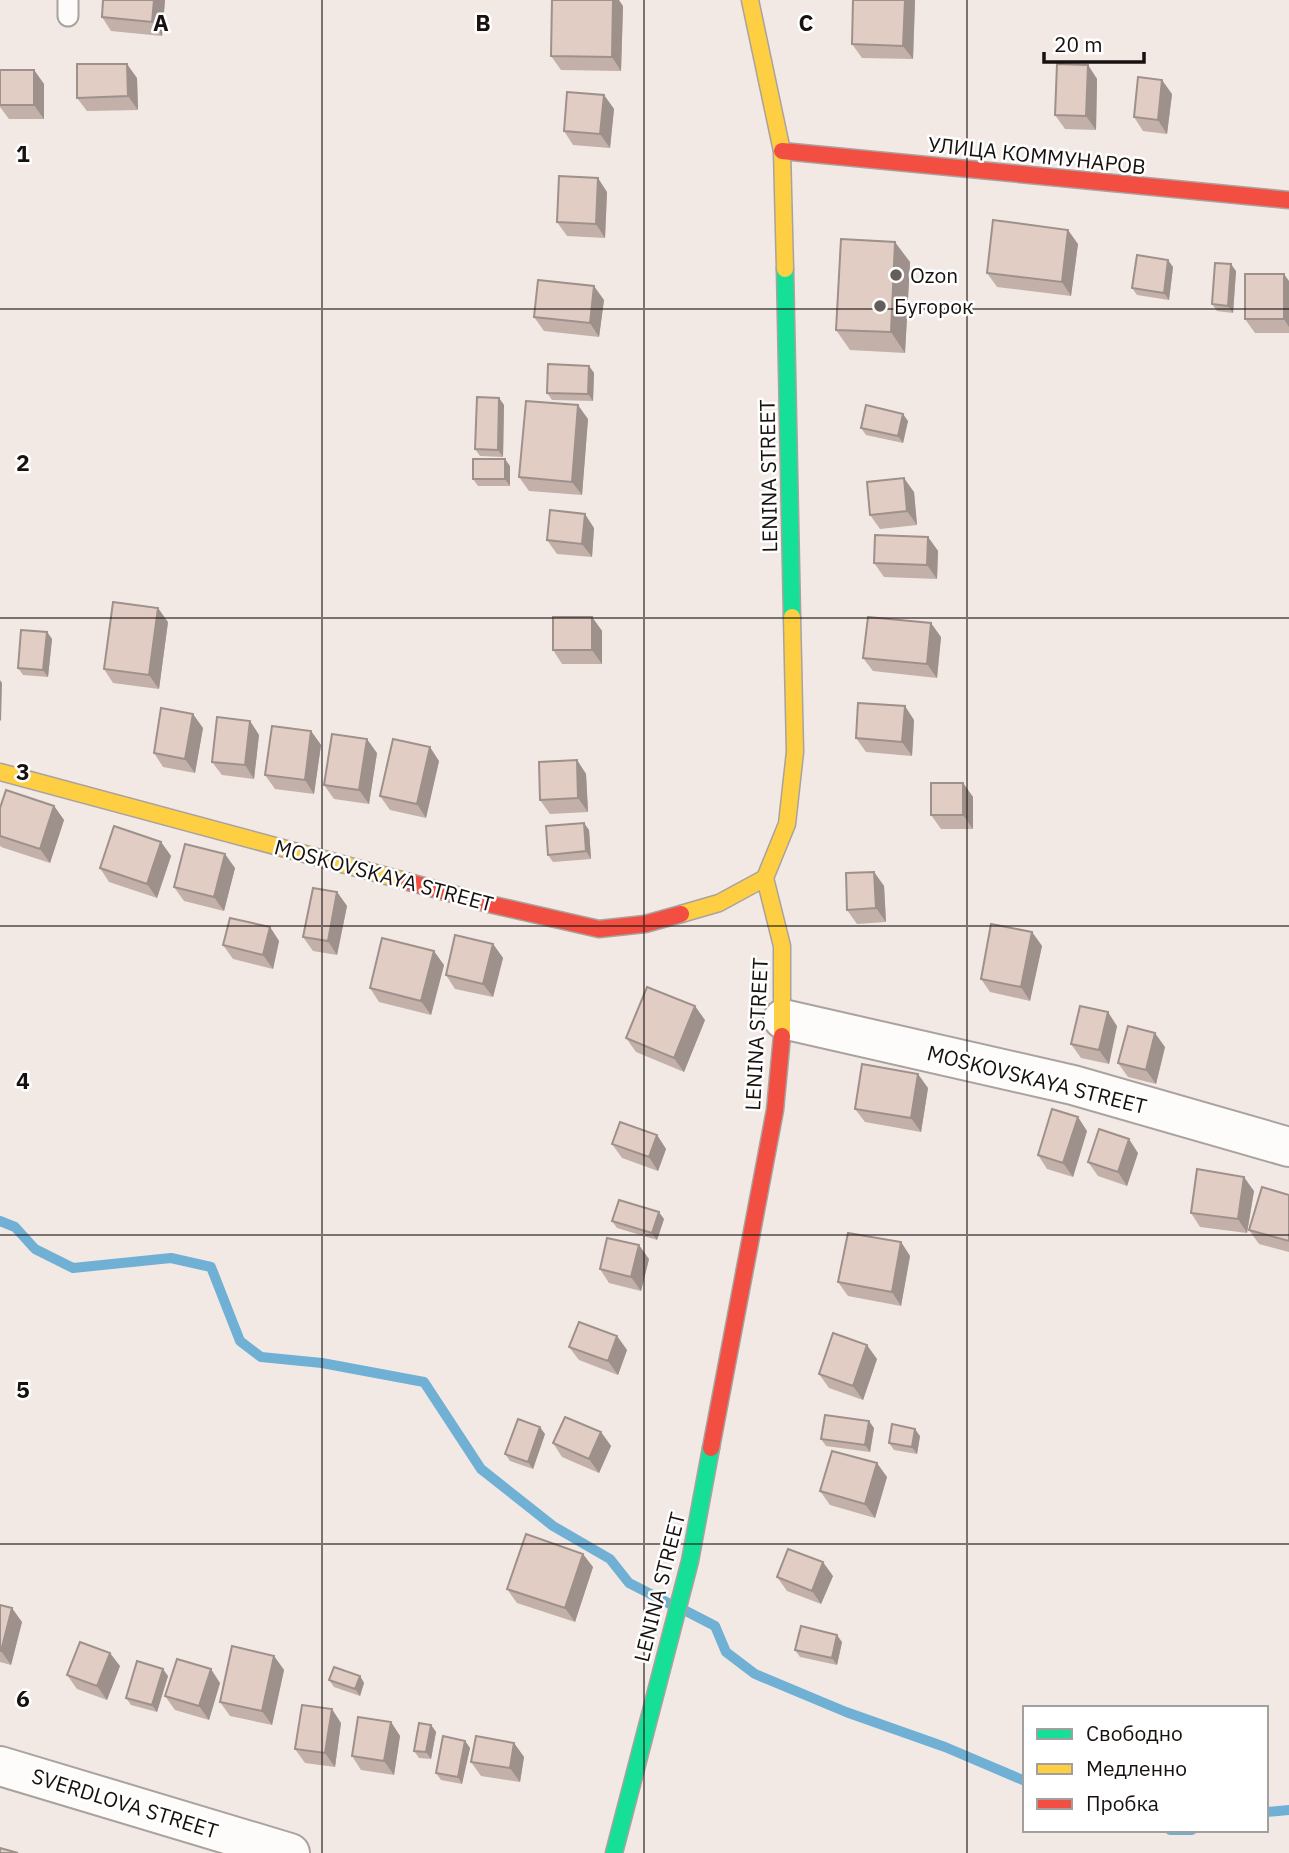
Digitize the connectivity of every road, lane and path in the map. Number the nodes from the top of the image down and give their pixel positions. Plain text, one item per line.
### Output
1 (750, 0) edge
2 (782, 151) junction
3 (1289, 200) edge
4 (0, 772) edge
5 (765, 878) junction
6 (783, 1019) junction
7 (1289, 1147) edge
8 (0, 1766) edge
9 (290, 1853) edge
10 (614, 1853) edge

1 - 2 street, LENINA STREET
2 - 3 street, УЛИЦА КОММУНАРОВ
2 - 5 street, LENINA STREET
4 - 5 street, MOSKOVSKAYA STREET
5 - 6 street, LENINA STREET
6 - 7 street, MOSKOVSKAYA STREET
6 - 10 street, LENINA STREET
8 - 9 street, SVERDLOVA STREET

